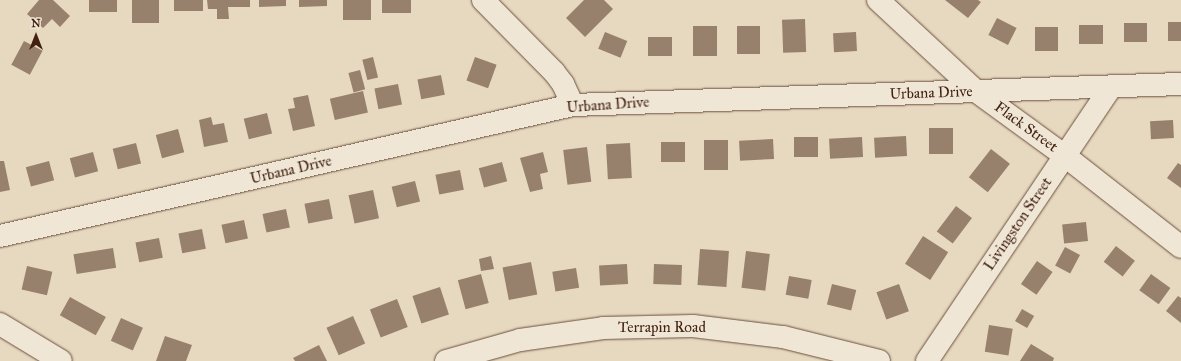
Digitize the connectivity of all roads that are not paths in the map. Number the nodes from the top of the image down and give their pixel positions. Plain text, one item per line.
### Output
1 (483, 0) edge
2 (878, 0) edge
3 (1181, 84) edge
4 (1111, 87) junction
5 (976, 91) junction
6 (573, 105) junction
7 (1064, 156) junction
8 (0, 236) edge
9 (1181, 247) edge
10 (0, 324) edge
11 (61, 361) edge
12 (446, 361) edge
13 (879, 361) edge
14 (926, 361) edge

1 - 6 street
2 - 5 street, Flack Street
3 - 4 street, Urbana Drive
4 - 5 street, Urbana Drive
4 - 7 street, Livingston Street
5 - 6 street, Urbana Drive
5 - 7 street, Flack Street
6 - 8 street, Urbana Drive
7 - 9 street, Flack Street
7 - 14 street, Livingston Street
10 - 11 street
12 - 13 street, Terrapin Road

